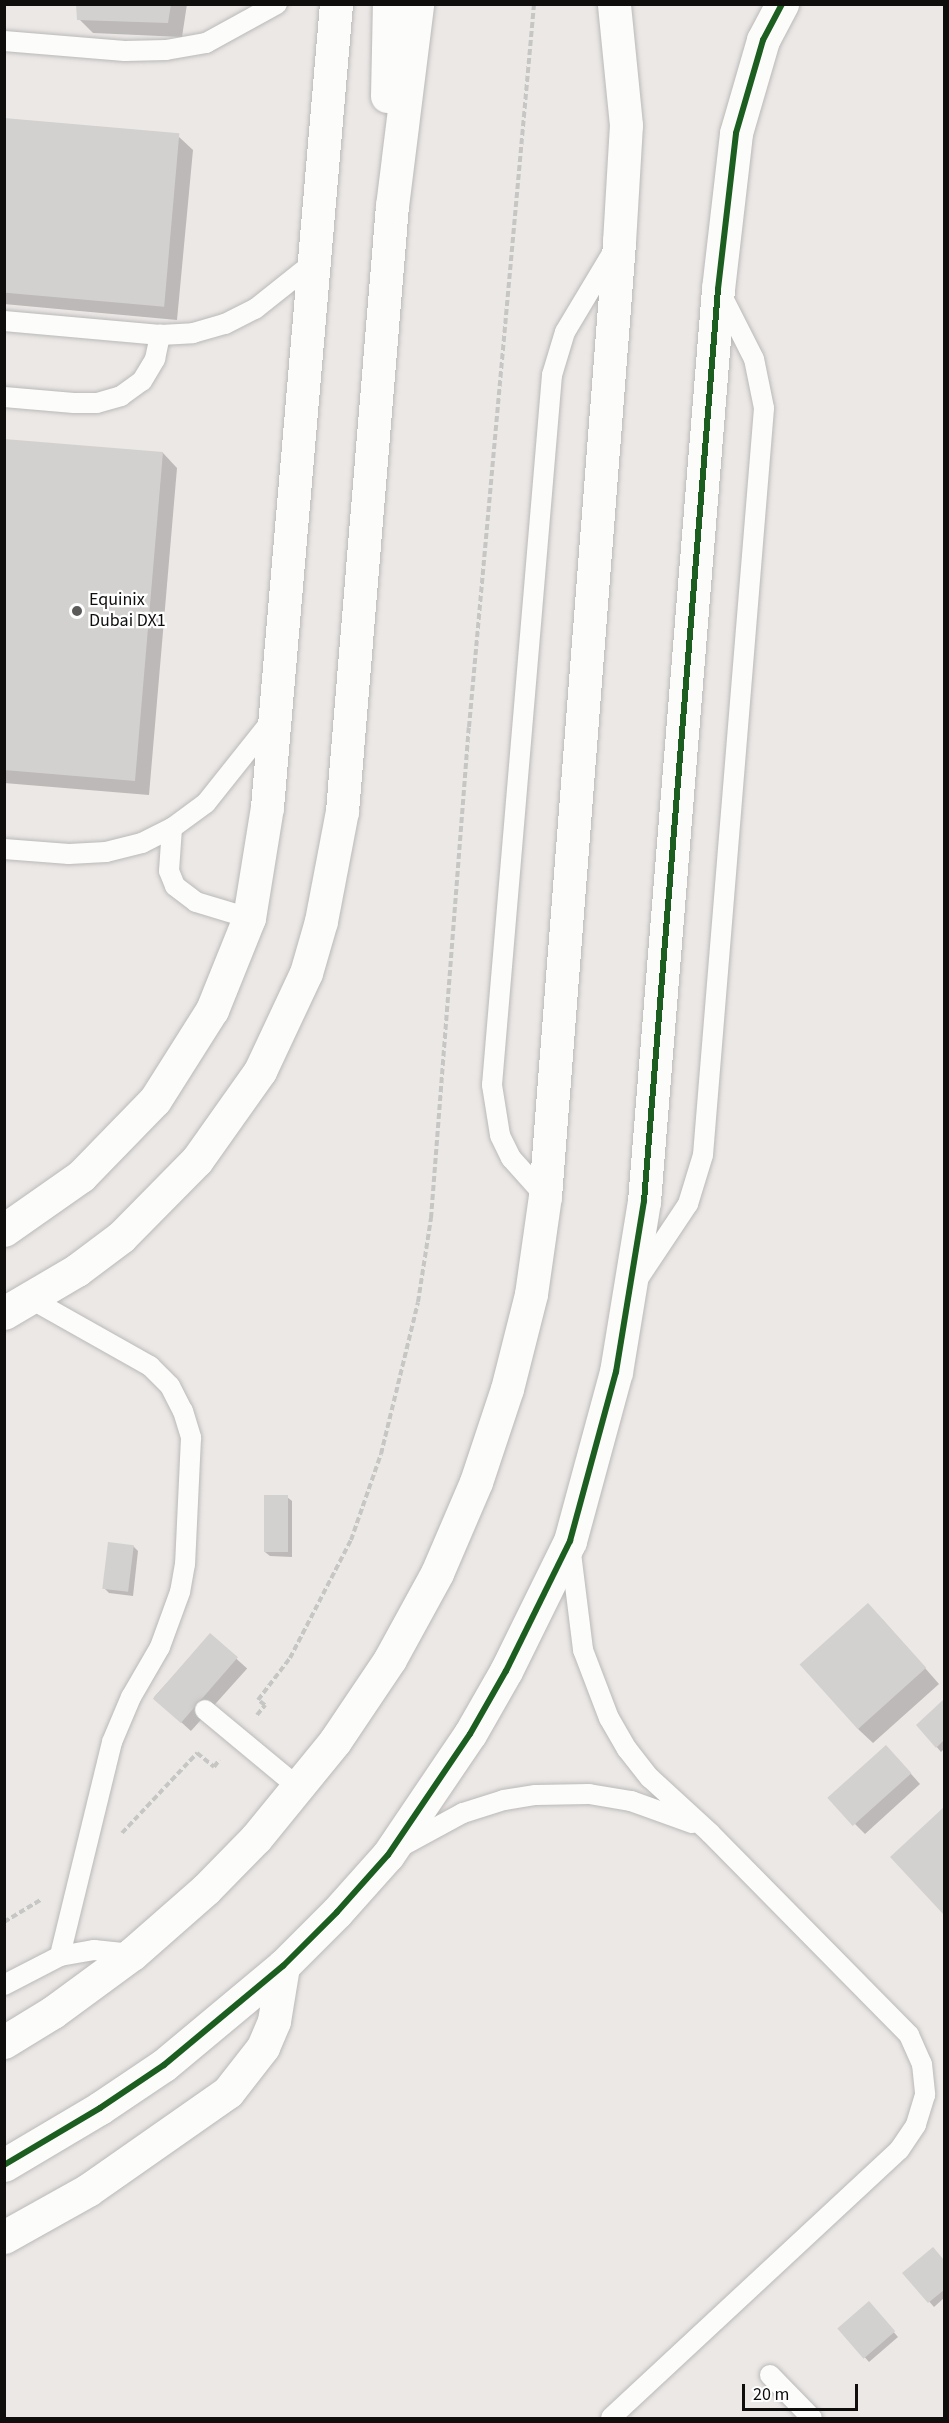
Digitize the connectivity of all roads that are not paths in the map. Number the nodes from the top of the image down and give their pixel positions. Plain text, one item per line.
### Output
1 (277, 4) edge
2 (336, 4) edge
3 (389, 4) edge
4 (417, 4) edge
5 (614, 4) edge
6 (782, 4) edge
7 (4, 41) edge
8 (392, 206) junction
9 (619, 242) junction
10 (314, 262) junction
11 (718, 289) junction
12 (4, 321) edge
13 (160, 335) junction
14 (4, 397) edge
15 (275, 715) junction
16 (172, 828) junction
17 (4, 849) edge
18 (249, 918) junction
19 (545, 1196) junction
20 (4, 1230) edge
21 (633, 1287) junction
22 (18, 1306) edge
23 (570, 1541) junction
24 (205, 1710) dead end
25 (299, 1788) junction
26 (710, 1833) junction
27 (388, 1855) junction
28 (132, 1954) junction
29 (60, 1956) junction
30 (283, 1966) junction
31 (4, 1985) edge
32 (4, 2042) edge
33 (4, 2165) edge
34 (4, 2237) edge
35 (770, 2375) dead end
36 (611, 2418) edge
37 (812, 2418) edge

1 - 7 lane
2 - 10 street
3 - 8 street
4 - 8 street
5 - 9 street
6 - 11 street
8 - 22 street
9 - 19 street
9 - 19 lane
10 - 13 lane
10 - 15 street
11 - 21 street
11 - 21 lane
12 - 13 lane
13 - 14 lane
15 - 16 lane
15 - 18 street
16 - 17 lane
16 - 18 lane
18 - 20 street
19 - 25 street
21 - 23 street
22 - 29 lane
23 - 26 lane
23 - 27 street
24 - 25 lane
25 - 28 street
26 - 27 lane
26 - 36 lane
27 - 30 street
28 - 29 lane
28 - 32 street
29 - 31 lane
30 - 33 street
30 - 34 street
35 - 37 lane

